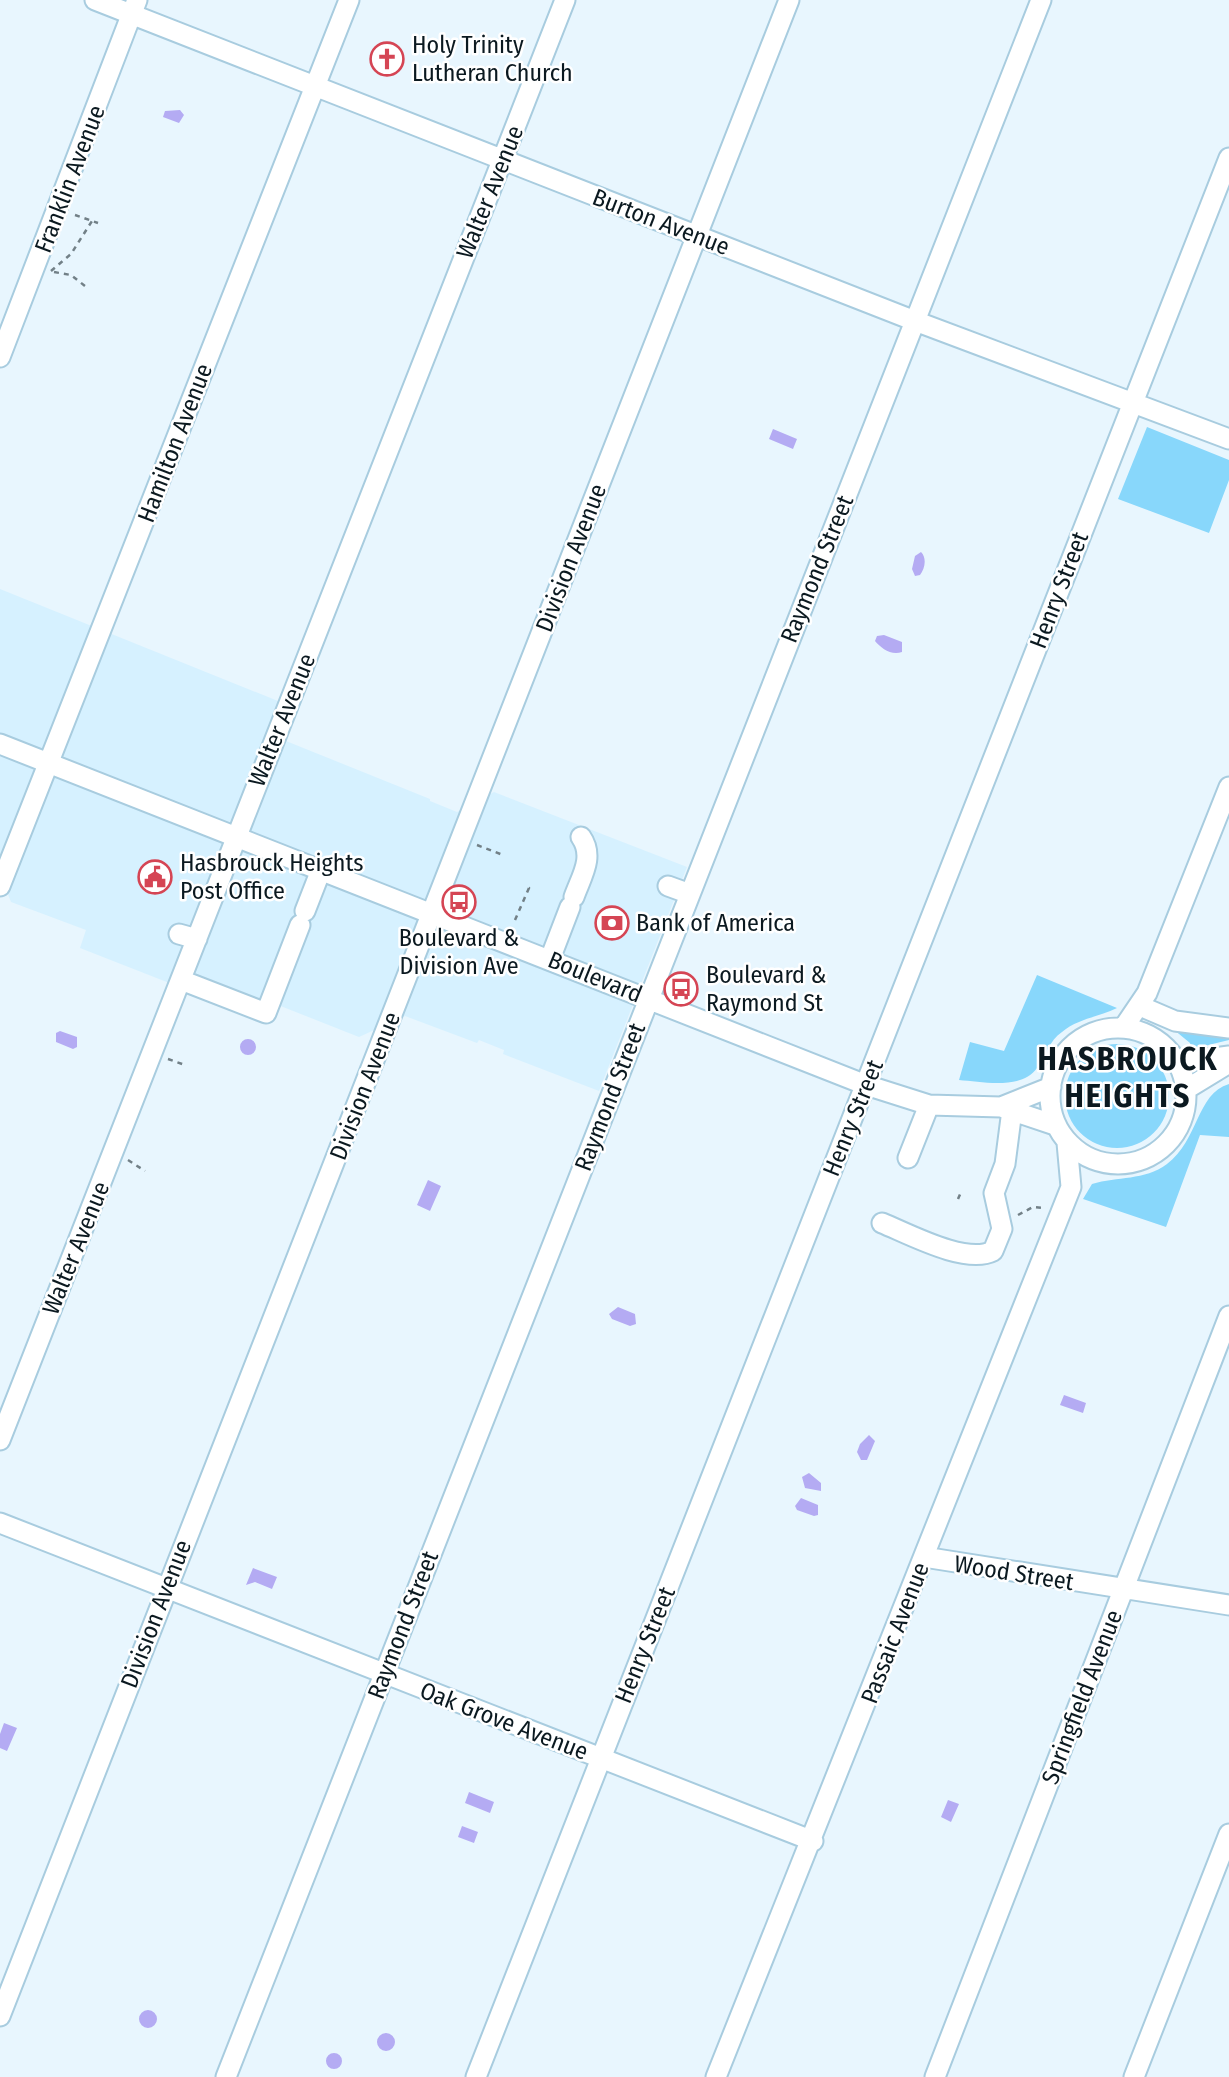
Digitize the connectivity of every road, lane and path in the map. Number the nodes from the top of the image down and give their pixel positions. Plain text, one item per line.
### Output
1 (96, 0) edge
2 (349, 0) edge
3 (565, 0) edge
4 (789, 0) edge
5 (1041, 0) edge
6 (134, 7) edge
7 (315, 86) junction
8 (1229, 158) edge
9 (502, 160) junction
10 (69, 212) dead end
11 (92, 221) junction
12 (98, 223) dead end
13 (697, 236) junction
14 (47, 270) dead end
15 (54, 272) junction
16 (85, 286) dead end
17 (915, 321) junction
18 (0, 357) edge
19 (1133, 401) junction
20 (1229, 439) edge
21 (0, 744) edge
22 (49, 763) junction
23 (1229, 787) edge
24 (237, 835) junction
25 (581, 837) dead end
26 (461, 839) junction
27 (503, 855) dead end
28 (321, 870) junction
29 (7, 882) edge
30 (668, 886) dead end
31 (525, 887) dead end
32 (690, 894) junction
33 (431, 913) junction
34 (515, 920) dead end
35 (550, 959) junction
36 (181, 980) junction
37 (649, 998) junction
38 (1147, 1001) junction
39 (1124, 1027) junction
40 (1229, 1028) edge
41 (1145, 1033) junction
42 (1229, 1056) edge
43 (165, 1058) dead end
44 (1177, 1063) junction
45 (1229, 1063) edge
46 (185, 1065) dead end
47 (866, 1085) junction
48 (1051, 1087) junction
49 (1185, 1090) junction
50 (929, 1105) junction
51 (1007, 1108) junction
52 (1055, 1125) junction
53 (1067, 1143) junction
54 (908, 1158) dead end
55 (125, 1159) dead end
56 (1105, 1164) junction
57 (145, 1171) dead end
58 (1070, 1187) junction
59 (961, 1192) dead end
60 (958, 1199) dead end
61 (1045, 1208) dead end
62 (1014, 1214) dead end
63 (882, 1223) dead end
64 (1229, 1316) edge
65 (0, 1440) edge
66 (0, 1523) edge
67 (925, 1557) junction
68 (166, 1588) junction
69 (1123, 1590) junction
70 (1229, 1605) edge
71 (383, 1674) junction
72 (600, 1759) junction
73 (1229, 1834) edge
74 (813, 1841) junction
75 (0, 2016) edge
76 (226, 2077) edge
77 (476, 2077) edge
78 (716, 2077) edge
79 (935, 2077) edge
80 (1134, 2077) edge

1 - 6 street, Burton Avenue
2 - 7 street, Hamilton Avenue
3 - 9 street, Walter Avenue
4 - 13 street, Division Avenue
5 - 17 street, Raymond Street
6 - 7 street, Burton Avenue
6 - 18 street, Franklin Avenue
7 - 9 street, Burton Avenue
7 - 22 street, Hamilton Avenue
8 - 19 street, Henry Street
9 - 13 street, Burton Avenue
9 - 24 street, Walter Avenue
10 - 11 path
11 - 12 path
11 - 15 path
13 - 17 street, Burton Avenue
13 - 26 street, Division Avenue
14 - 15 path
15 - 16 path
17 - 19 street, Burton Avenue
17 - 32 street, Raymond Street
19 - 20 street, Burton Avenue
19 - 47 street, Henry Street
21 - 22 street, Boulevard
22 - 24 street, Boulevard
22 - 29 street, Hamilton Avenue
23 - 38 street
24 - 28 street, Boulevard
24 - 36 street, Walter Avenue
25 - 35 street
26 - 27 path
26 - 33 street, Division Avenue
28 - 33 street, Boulevard
28 - 36 street
30 - 32 street
31 - 34 path
32 - 37 street, Raymond Street
33 - 35 street, Boulevard
33 - 68 street, Division Avenue
35 - 37 street, Boulevard
36 - 65 street, Walter Avenue
37 - 47 street, Boulevard
37 - 71 street, Raymond Street
38 - 39 street
38 - 40 street
38 - 41 street
39 - 41 street
39 - 48 street
41 - 44 street
42 - 44 street
43 - 46 path
44 - 49 street
45 - 49 street
47 - 50 street, Boulevard
47 - 72 street, Henry Street
48 - 51 street, Boulevard
48 - 52 street
49 - 56 street
50 - 51 street, Boulevard
50 - 54 street
51 - 52 street, Boulevard
51 - 63 street
52 - 53 street
53 - 56 street
53 - 58 street, Passaic Avenue
55 - 57 path
56 - 58 street
58 - 67 street, Passaic Avenue
59 - 60 path
61 - 62 path
64 - 69 street, Springfield Avenue
66 - 68 street, Oak Grove Avenue
67 - 69 street, Wood Street
67 - 74 street, Passaic Avenue
68 - 71 street, Oak Grove Avenue
68 - 75 street, Division Avenue
69 - 70 street, Wood Street
69 - 79 street, Springfield Avenue
71 - 72 street, Oak Grove Avenue
71 - 76 street, Raymond Street
72 - 74 street, Oak Grove Avenue
72 - 77 street, Henry Street
73 - 80 street
74 - 78 street, Passaic Avenue

